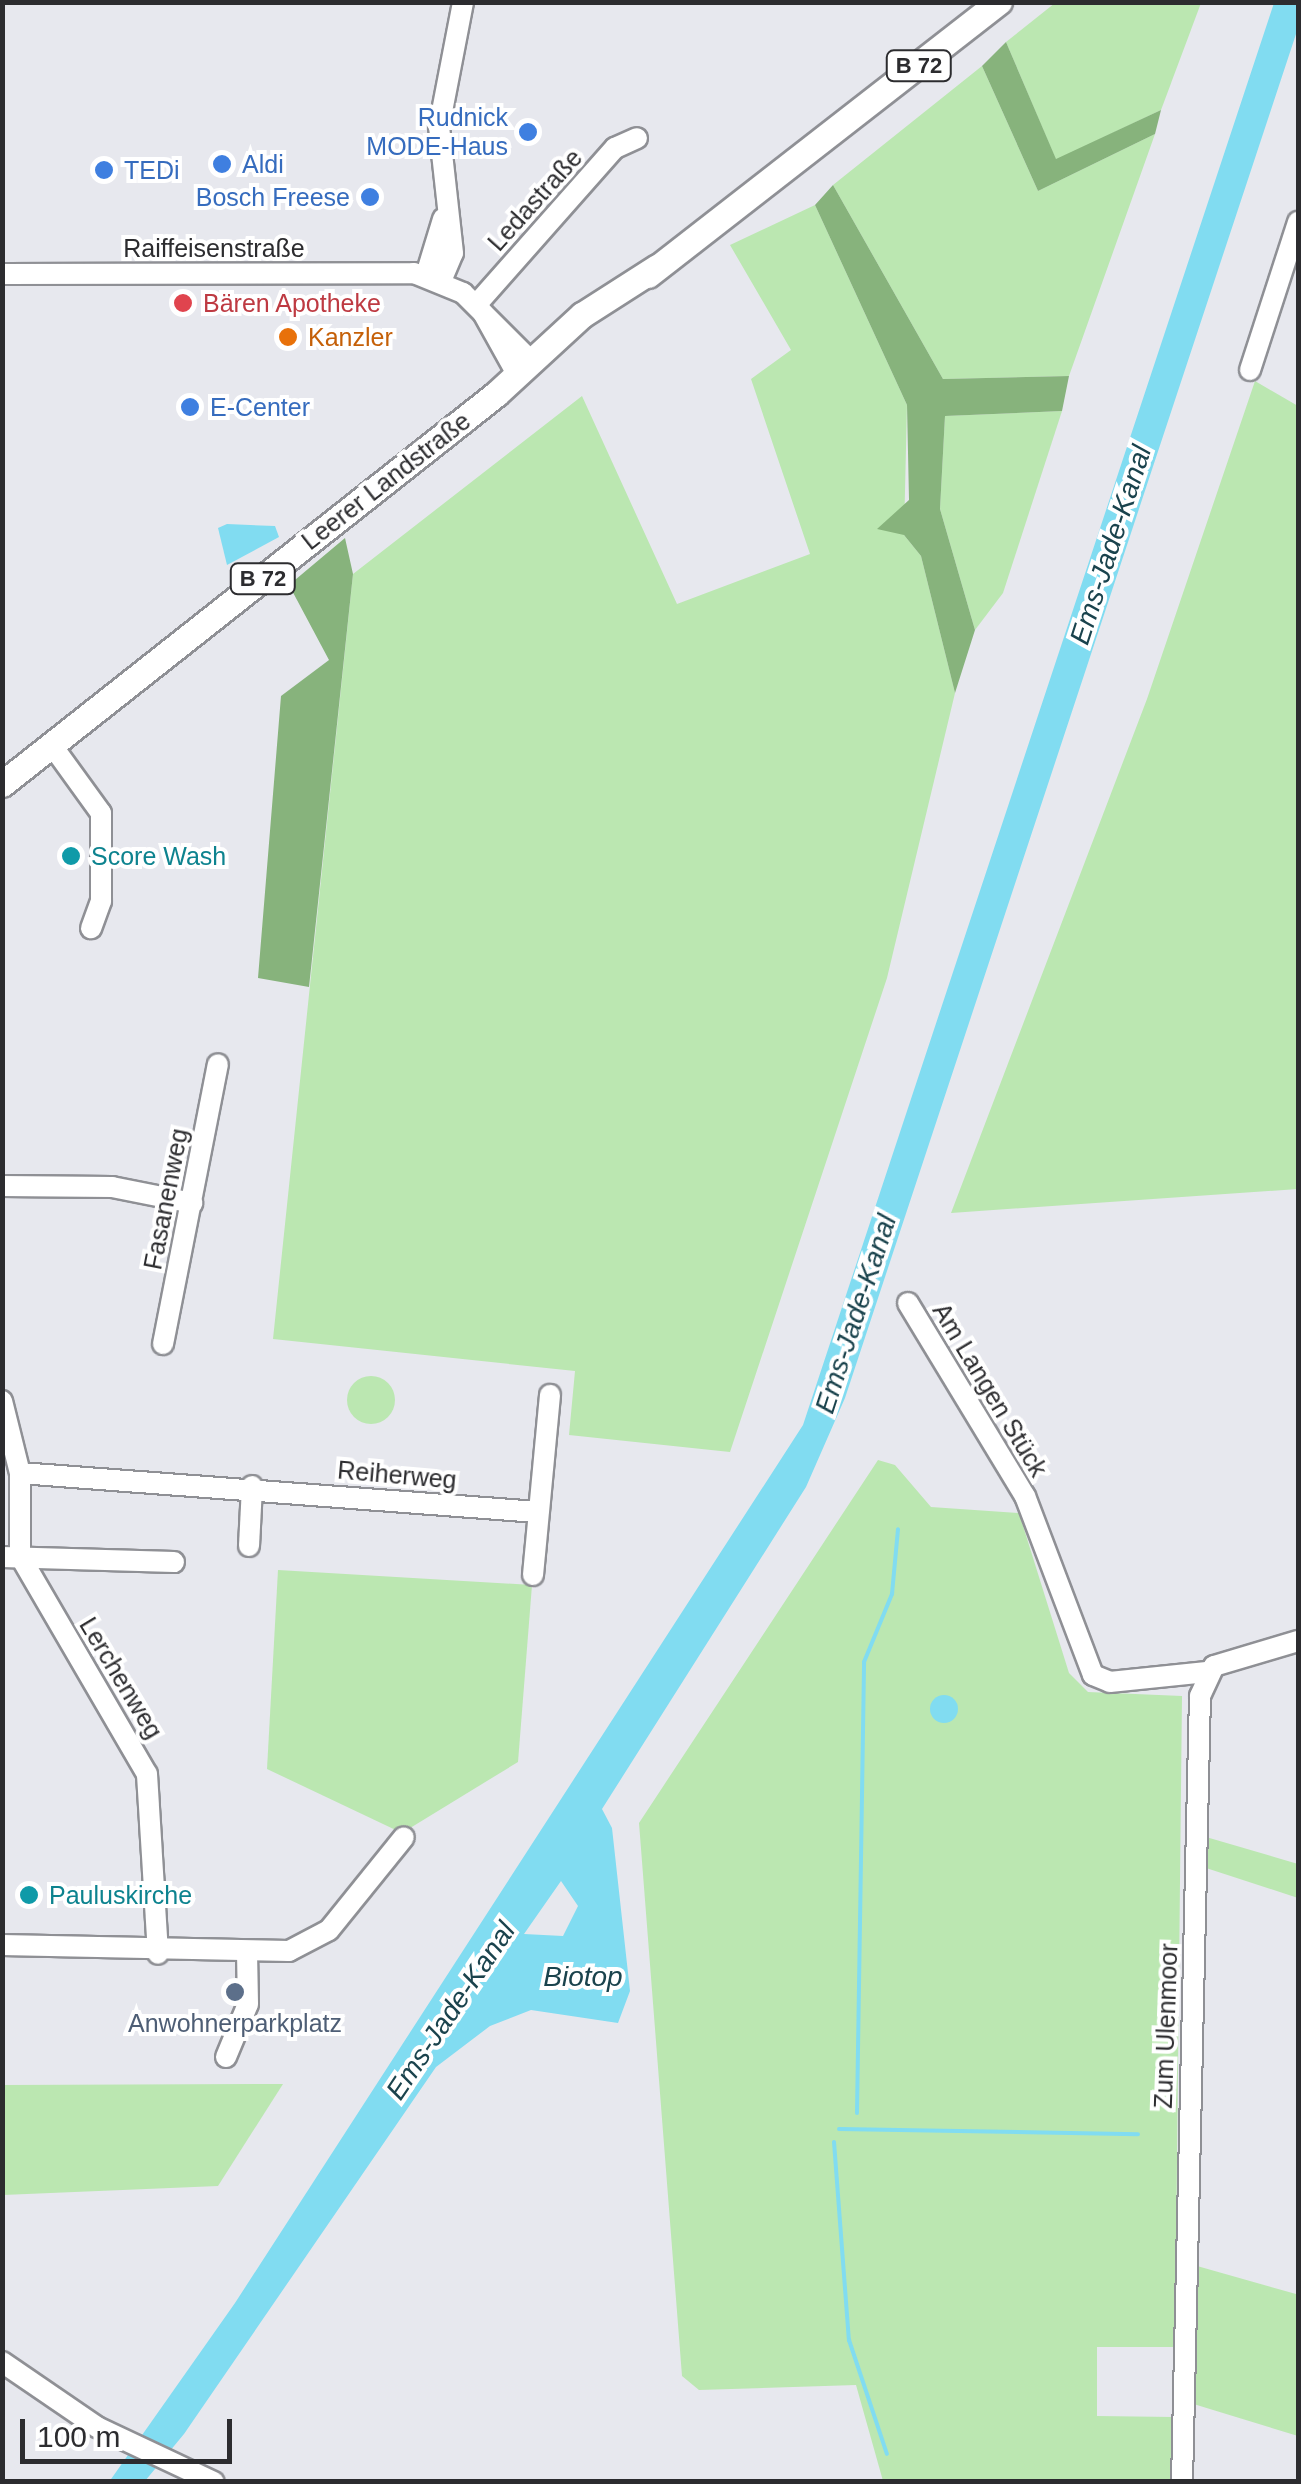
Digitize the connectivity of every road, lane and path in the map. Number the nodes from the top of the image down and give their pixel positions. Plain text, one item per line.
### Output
1 (463, 2) edge
2 (1000, 2) edge
3 (637, 138) dead end
4 (1298, 222) edge
5 (2, 274) edge
6 (434, 278) junction
7 (479, 308) junction
8 (526, 369) junction
9 (1250, 370) dead end
10 (51, 744) junction
11 (2, 784) edge
12 (91, 928) dead end
13 (218, 1064) dead end
14 (2, 1186) edge
15 (192, 1203) junction
16 (908, 1303) dead end
17 (163, 1344) dead end
18 (550, 1395) dead end
19 (2, 1402) edge
20 (20, 1473) junction
21 (252, 1486) junction
22 (538, 1512) junction
23 (249, 1546) dead end
24 (11, 1556) edge
25 (174, 1562) dead end
26 (533, 1574) dead end
27 (1298, 1642) edge
28 (1206, 1672) junction
29 (404, 1837) dead end
30 (2, 1945) edge
31 (247, 1952) junction
32 (158, 1954) junction
33 (226, 2056) dead end
34 (2, 2362) edge
35 (207, 2478) edge
36 (1182, 2482) edge

1 - 6 street
2 - 8 main road, Leerer Landstraße / B 72
3 - 7 street, Ledastraße
4 - 9 street
5 - 6 street, Raiffeisenstraße
6 - 7 street
7 - 8 street
8 - 10 main road, Leerer Landstraße / B 72
10 - 11 main road, Leerer Landstraße / B 72
10 - 12 street
13 - 15 street, Fasanenweg
14 - 15 street
15 - 17 street, Fasanenweg
16 - 28 street, Am Langen Stück
18 - 22 street
19 - 20 street
20 - 21 street, Reiherweg
20 - 24 street
21 - 22 street, Reiherweg
21 - 23 street
22 - 26 street
24 - 25 street
24 - 32 street, Lerchenweg
27 - 28 street
28 - 36 street, Zum Ulenmoor
29 - 31 street
30 - 32 street
31 - 32 street
31 - 33 street
34 - 35 street

